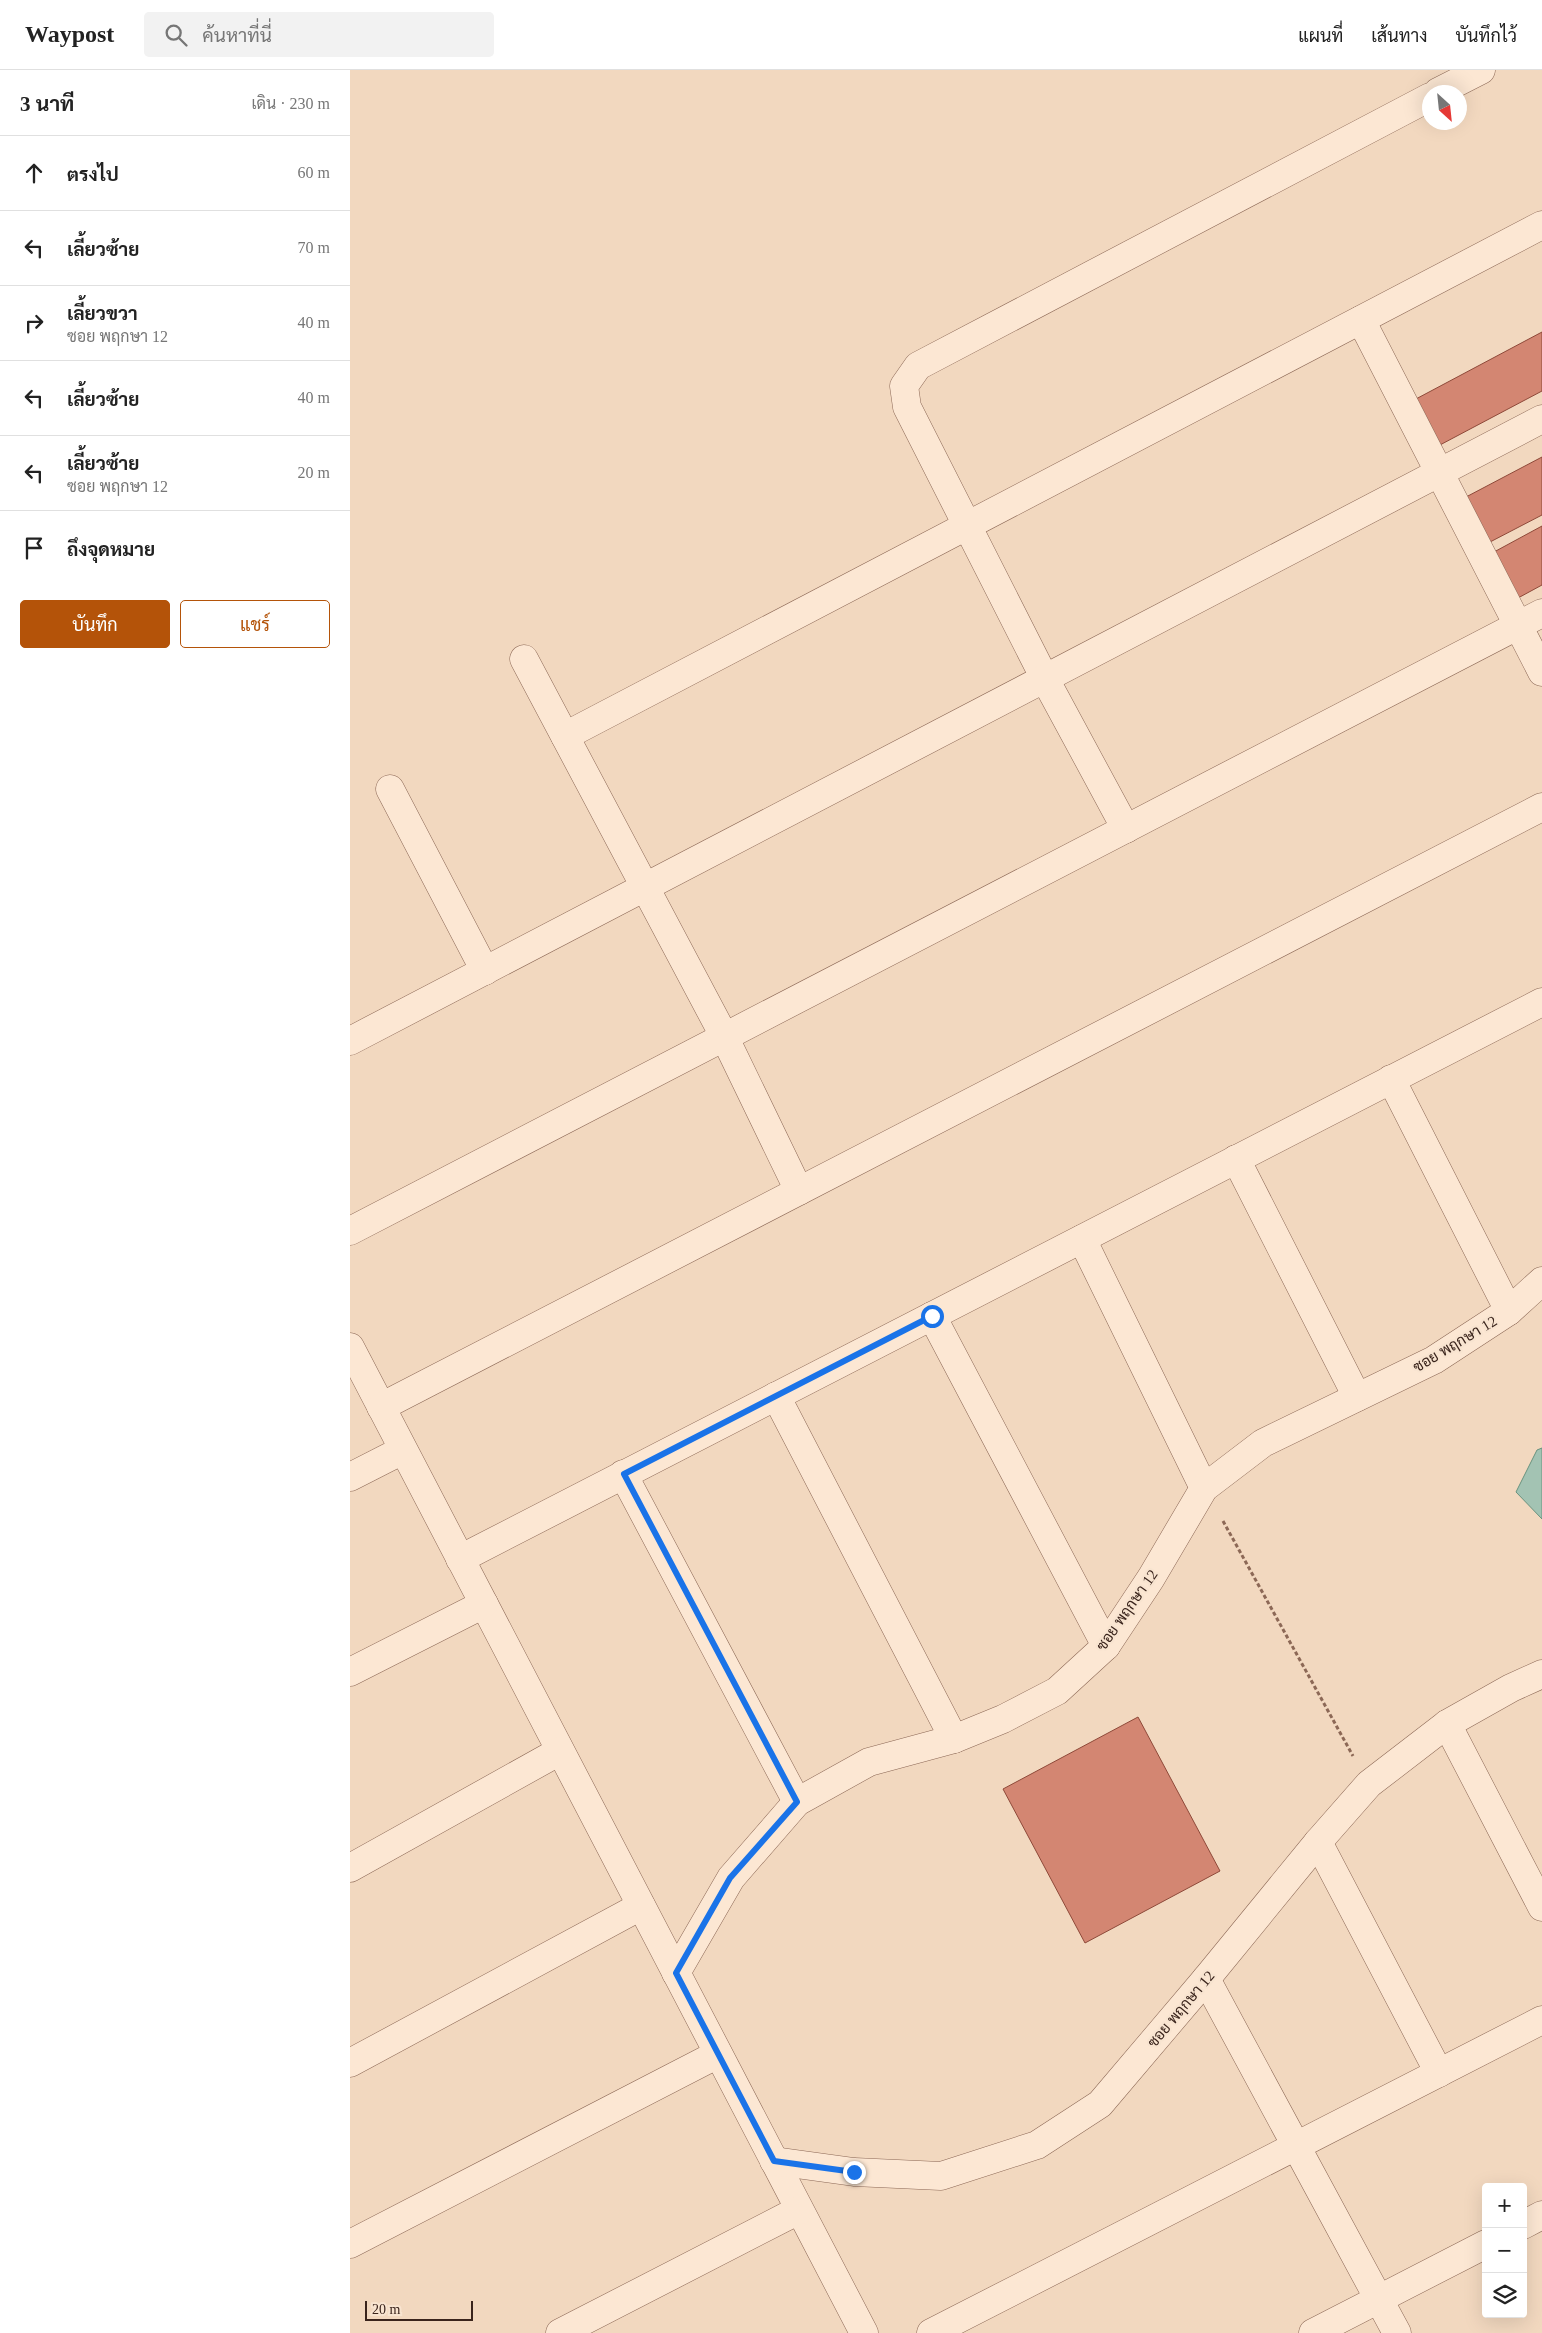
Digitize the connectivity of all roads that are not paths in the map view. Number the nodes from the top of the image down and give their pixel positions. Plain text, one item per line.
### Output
1 (1481, 70) edge
2 (1452, 85) edge
3 (1422, 101) edge
4 (1542, 225) edge
5 (1361, 320) junction
6 (1542, 419) edge
7 (1440, 472) junction
8 (969, 525) junction
9 (1530, 619) edge
10 (524, 658) dead end
11 (1542, 672) edge
12 (1045, 679) junction
13 (565, 736) junction
14 (390, 789) dead end
15 (1542, 807) edge
16 (1126, 829) junction
17 (647, 886) junction
18 (485, 971) junction
19 (1541, 1006) edge
20 (724, 1036) junction
21 (350, 1041) edge
22 (1391, 1079) junction
23 (1236, 1159) junction
24 (799, 1191) junction
25 (350, 1231) edge
26 (1082, 1239) junction
27 (1542, 1281) edge
28 (1509, 1311) junction
29 (932, 1316) junction
30 (350, 1347) edge
31 (776, 1396) junction
32 (1357, 1397) junction
33 (381, 1407) junction
34 (404, 1450) junction
35 (624, 1474) junction
36 (350, 1477) edge
37 (1204, 1488) junction
38 (460, 1559) junction
39 (484, 1604) junction
40 (1106, 1646) junction
41 (350, 1672) edge
42 (1542, 1674) edge
43 (1447, 1724) junction
44 (954, 1739) junction
45 (560, 1751) junction
46 (797, 1802) junction
47 (1318, 1842) junction
48 (350, 1868) edge
49 (641, 1906) junction
50 (1542, 1907) edge
51 (676, 1973) junction
52 (1206, 1979) junction
53 (1542, 2020) edge
54 (718, 2054) junction
55 (350, 2062) edge
56 (1439, 2072) junction
57 (1296, 2146) junction
58 (774, 2161) junction
59 (799, 2210) junction
60 (1542, 2215) edge
61 (1527, 2223) edge
62 (350, 2244) edge
63 (1482, 2246) edge
64 (1379, 2299) junction
65 (560, 2333) edge
66 (864, 2333) edge
67 (932, 2333) edge
68 (1313, 2333) edge
69 (1397, 2333) edge

1 - 2 street
3 - 8 street
4 - 5 street
5 - 7 street
5 - 8 street
6 - 7 street
7 - 9 street
7 - 12 street
8 - 12 street
8 - 13 street
9 - 11 street
9 - 16 street
10 - 13 street
12 - 16 street
12 - 17 street
13 - 17 street
14 - 18 street
15 - 24 street
16 - 20 street
17 - 18 street
17 - 20 street
18 - 21 street
19 - 22 street
20 - 24 street
20 - 25 street
22 - 23 street
22 - 28 street
23 - 26 street
23 - 32 street
24 - 33 street
26 - 29 street
26 - 37 street
27 - 28 street, ซอย พฤกษา 12
28 - 32 street, ซอย พฤกษา 12
29 - 31 street
29 - 40 street
30 - 33 street
31 - 35 street
31 - 44 street
32 - 37 street, ซอย พฤกษา 12
33 - 34 street
34 - 36 street
34 - 38 street
35 - 38 street
35 - 46 street
37 - 40 street, ซอย พฤกษา 12
38 - 39 street
39 - 41 street
39 - 45 street
40 - 44 street, ซอย พฤกษา 12
42 - 43 street, ซอย พฤกษา 12
43 - 47 street, ซอย พฤกษา 12
43 - 50 street
44 - 46 street, ซอย พฤกษา 12
45 - 48 street
45 - 49 street
46 - 51 street, ซอย พฤกษา 12
47 - 52 street, ซอย พฤกษา 12
47 - 56 street
49 - 51 street
49 - 55 street
51 - 54 street
52 - 57 street
52 - 58 street, ซอย พฤกษา 12
53 - 56 street
54 - 58 street
54 - 62 street
56 - 57 street
57 - 64 street
57 - 67 street
58 - 59 street
59 - 65 street
59 - 66 street
60 - 61 street
63 - 64 street
64 - 68 street
64 - 69 street

